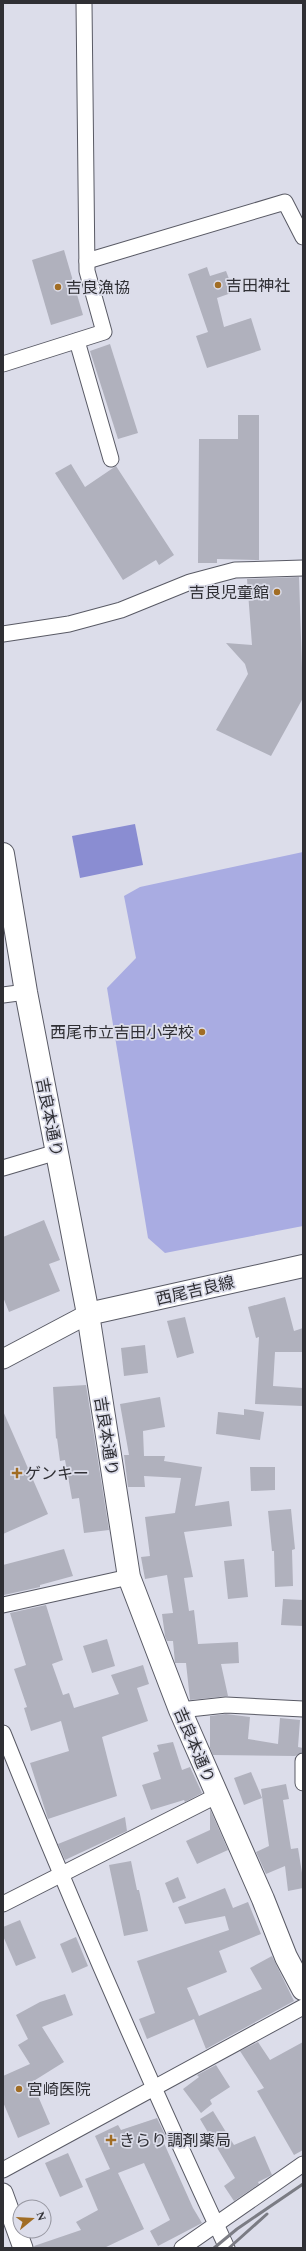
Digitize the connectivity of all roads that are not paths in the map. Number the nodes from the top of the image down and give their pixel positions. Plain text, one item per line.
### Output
1 (84, 3) edge
2 (303, 237) edge
3 (87, 261) junction
4 (76, 341) junction
5 (3, 364) edge
6 (111, 459) dead end
7 (303, 568) edge
8 (3, 634) edge
9 (3, 854) edge
10 (26, 992) junction
11 (3, 995) edge
12 (57, 1152) junction
13 (3, 1168) edge
14 (303, 1266) edge
15 (88, 1314) junction
16 (3, 1359) edge
17 (129, 1578) junction
18 (3, 1605) edge
19 (303, 1709) edge
20 (180, 1710) junction
21 (3, 1733) edge
22 (303, 1761) edge
23 (303, 1783) edge
24 (216, 1796) junction
25 (59, 1874) junction
26 (3, 1904) edge
27 (303, 1989) edge
28 (303, 2007) edge
29 (154, 2089) junction
30 (303, 2164) edge
31 (3, 2170) edge
32 (3, 2193) edge
33 (216, 2225) junction
34 (23, 2248) edge
35 (182, 2248) edge
36 (227, 2248) edge

1 - 3 street
2 - 3 street
3 - 4 street
4 - 5 street
4 - 6 street
7 - 8 street
9 - 10 main road, 吉良本通り
10 - 11 street
10 - 12 main road, 吉良本通り
12 - 13 street
12 - 15 main road, 吉良本通り
14 - 15 main road, 西尾吉良線
15 - 16 street
15 - 17 main road, 吉良本通り
17 - 18 street
17 - 20 main road, 吉良本通り
19 - 20 street
20 - 24 main road, 吉良本通り
21 - 25 street
22 - 23 street
24 - 25 street
24 - 27 main road, 吉良本通り
25 - 26 street
25 - 29 street
28 - 29 street
29 - 31 street
29 - 33 street
30 - 33 street
32 - 34 street
33 - 35 street
33 - 36 street

